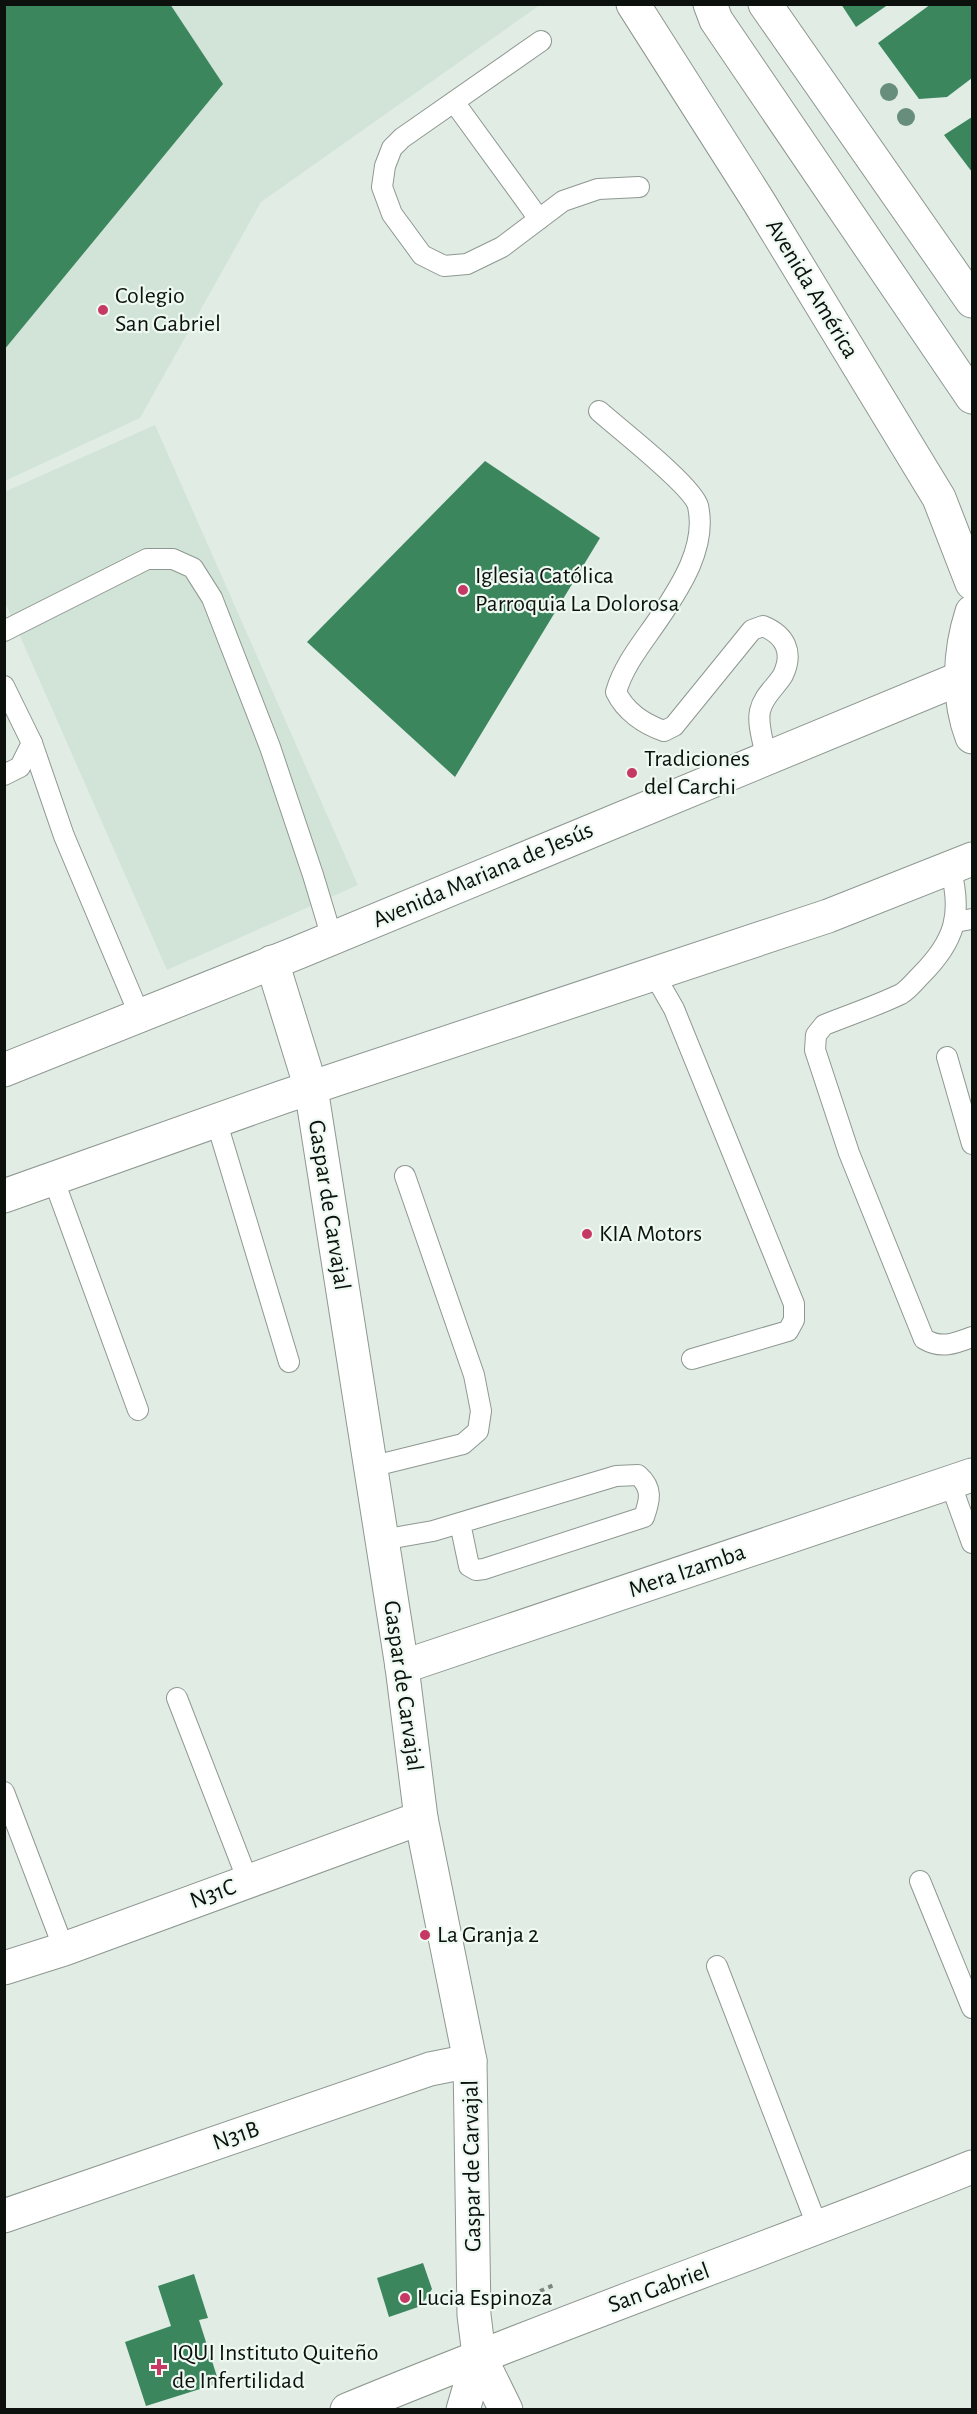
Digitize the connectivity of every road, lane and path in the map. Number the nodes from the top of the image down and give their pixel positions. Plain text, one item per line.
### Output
1 (633, 4) edge
2 (765, 4) edge
3 (708, 8) edge
4 (541, 41) dead end
5 (454, 102) junction
6 (639, 187) dead end
7 (539, 219) junction
8 (972, 301) edge
9 (972, 397) edge
10 (598, 411) dead end
11 (972, 583) edge
12 (972, 612) edge
13 (4, 631) edge
14 (961, 678) junction
15 (4, 686) edge
16 (972, 738) edge
17 (32, 743) junction
18 (766, 758) junction
19 (4, 775) edge
20 (961, 863) edge
21 (964, 921) edge
22 (332, 938) junction
23 (272, 962) junction
24 (654, 974) junction
25 (140, 1016) junction
26 (947, 1057) dead end
27 (4, 1070) edge
28 (311, 1088) junction
29 (216, 1120) junction
30 (972, 1144) edge
31 (405, 1176) dead end
32 (53, 1178) junction
33 (4, 1196) edge
34 (972, 1337) edge
35 (692, 1359) dead end
36 (289, 1362) dead end
37 (138, 1410) dead end
38 (370, 1467) junction
39 (961, 1479) edge
40 (460, 1523) junction
41 (382, 1540) junction
42 (972, 1543) edge
43 (402, 1667) junction
44 (177, 1698) dead end
45 (4, 1792) edge
46 (421, 1818) junction
47 (248, 1881) junction
48 (920, 1881) dead end
49 (64, 1949) junction
50 (717, 1966) dead end
51 (4, 1968) edge
52 (972, 2008) edge
53 (470, 2061) junction
54 (972, 2167) edge
55 (4, 2216) edge
56 (818, 2228) junction
57 (554, 2285) dead end
58 (540, 2290) dead end
59 (479, 2355) junction
60 (347, 2409) edge
61 (463, 2409) edge
62 (506, 2409) edge

1 - 11 street, Avenida América
2 - 8 street
3 - 9 street
4 - 5 lane
5 - 7 lane
5 - 7 lane
6 - 7 lane
10 - 18 lane
12 - 14 street
13 - 22 lane
14 - 16 street
14 - 18 street, Avenida Mariana de Jesús
15 - 17 lane
17 - 19 lane
17 - 25 lane
18 - 22 street, Avenida Mariana de Jesús
20 - 21 lane
20 - 24 street
21 - 34 lane
22 - 23 street, Avenida Mariana de Jesús
23 - 25 street, Avenida Mariana de Jesús
23 - 28 street, Gaspar de Carvajal
24 - 28 street
24 - 35 lane
25 - 27 street, Avenida Mariana de Jesús
26 - 30 lane
28 - 29 street
28 - 38 street, Gaspar de Carvajal
29 - 32 street
29 - 36 lane
31 - 38 lane
32 - 33 street
32 - 37 lane
38 - 41 street, Gaspar de Carvajal
39 - 42 lane
39 - 43 street, Mera Izamba
40 - 40 lane
40 - 41 lane
41 - 43 street, Gaspar de Carvajal
43 - 46 street, Gaspar de Carvajal
44 - 47 lane
45 - 49 lane
46 - 47 street, N31C
46 - 53 street, Gaspar de Carvajal
47 - 49 street, N31C
48 - 52 lane
49 - 51 street, N31C
50 - 56 lane
53 - 55 street, N31B
53 - 59 street, Gaspar de Carvajal
54 - 56 street, San Gabriel
56 - 59 street, San Gabriel
57 - 58 path
59 - 60 street, San Gabriel
59 - 61 street
59 - 62 street, Gaspar de Carvajal

